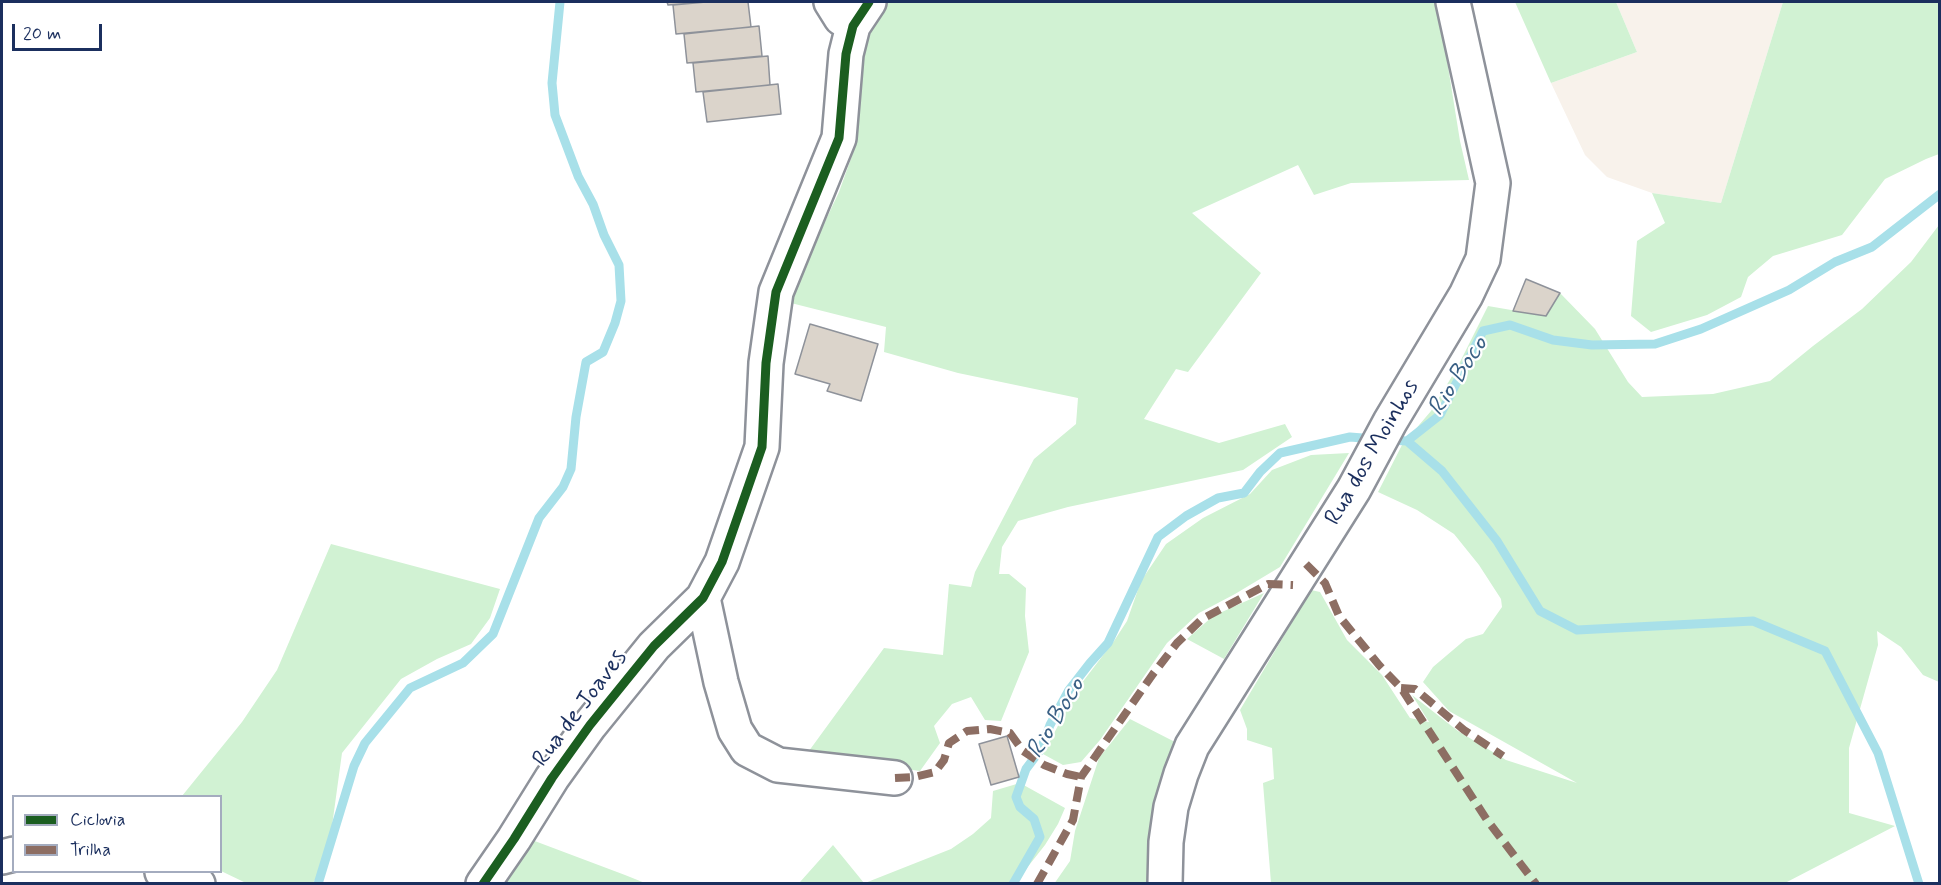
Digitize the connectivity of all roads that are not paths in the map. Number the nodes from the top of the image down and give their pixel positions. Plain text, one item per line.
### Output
1 (831, 2) edge
2 (1453, 2) edge
3 (861, 14) edge
4 (703, 598) junction
5 (895, 778) dead end
6 (165, 873) edge
7 (198, 884) edge
8 (483, 884) edge
9 (1165, 884) edge

1 - 3 street
2 - 9 street, Rua dos Moinhos
3 - 4 street, Rua de Joaves
4 - 5 street
4 - 8 street, Rua de Joaves
6 - 7 street

